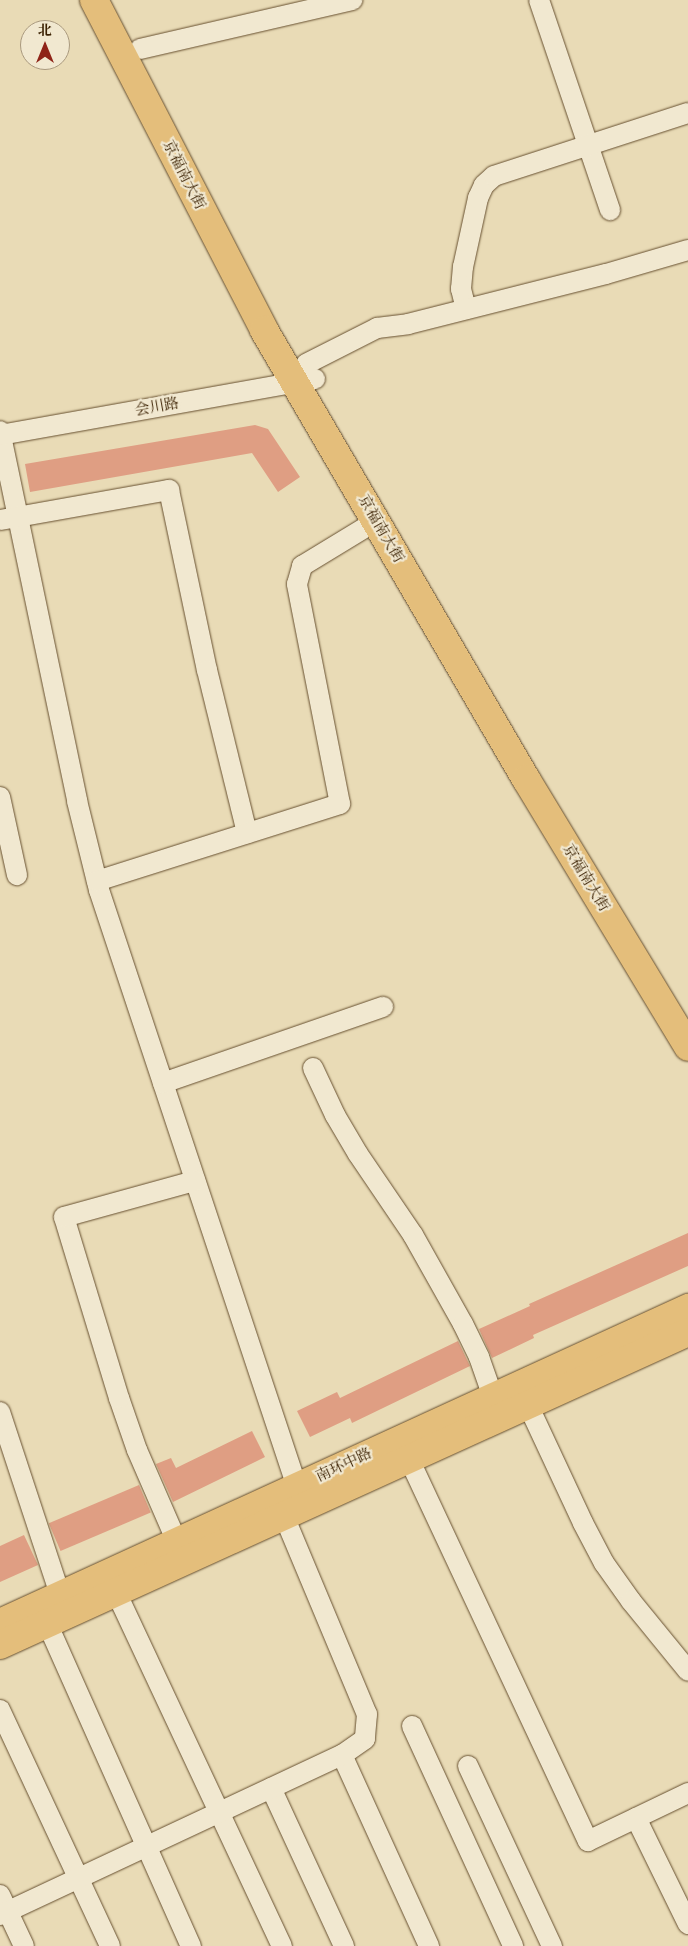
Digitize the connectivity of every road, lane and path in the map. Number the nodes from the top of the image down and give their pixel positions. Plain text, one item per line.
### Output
1 (94, 0) edge
2 (115, 0) edge
3 (352, 0) edge
4 (539, 0) edge
5 (140, 49) junction
6 (688, 113) edge
7 (586, 144) junction
8 (610, 210) dead end
9 (688, 250) edge
10 (466, 309) junction
11 (305, 375) junction
12 (0, 433) edge
13 (9, 519) edge
14 (376, 521) junction
15 (0, 797) edge
16 (247, 834) junction
17 (17, 875) dead end
18 (97, 881) junction
19 (383, 1007) dead end
20 (688, 1010) edge
21 (688, 1047) edge
22 (313, 1068) dead end
23 (163, 1083) junction
24 (195, 1181) junction
25 (688, 1308) edge
26 (688, 1332) edge
27 (493, 1397) junction
28 (528, 1405) junction
29 (0, 1412) edge
30 (409, 1459) junction
31 (297, 1487) junction
32 (284, 1516) junction
33 (177, 1542) junction
34 (116, 1592) junction
35 (60, 1595) junction
36 (0, 1623) edge
37 (47, 1624) junction
38 (0, 1645) edge
39 (688, 1671) edge
40 (0, 1710) edge
41 (412, 1726) dead end
42 (342, 1755) junction
43 (468, 1766) dead end
44 (270, 1788) junction
45 (688, 1793) edge
46 (219, 1812) junction
47 (636, 1818) junction
48 (146, 1846) junction
49 (78, 1878) junction
50 (2, 1907) edge
51 (688, 1924) edge
52 (24, 1946) edge
53 (110, 1946) edge
54 (191, 1946) edge
55 (282, 1946) edge
56 (344, 1946) edge
57 (429, 1946) edge
58 (514, 1946) edge
59 (552, 1946) edge

1 - 11 highway, 京福南大街
2 - 5 highway, 京福南大街
3 - 5 street
4 - 7 street
5 - 11 highway, 京福南大街
6 - 7 street
7 - 8 street
7 - 10 street
9 - 10 street, 会川路
10 - 11 street, 会川路
11 - 12 street, 会川路
11 - 14 highway, 京福南大街
11 - 20 highway, 京福南大街
12 - 13 street
13 - 16 street
13 - 18 street
14 - 16 street
14 - 21 highway, 京福南大街
15 - 17 street
16 - 18 street
18 - 23 street
19 - 23 street
22 - 27 street
23 - 24 street
24 - 31 street
24 - 33 street
25 - 27 highway, 南环中路
26 - 28 highway, 南环中路
27 - 31 highway, 南环中路
28 - 30 highway, 南环中路
28 - 39 street
29 - 35 street
30 - 32 highway, 南环中路
30 - 47 street
31 - 33 highway, 南环中路
32 - 34 highway, 南环中路
32 - 42 street
33 - 35 highway, 南环中路
34 - 37 highway, 南环中路
34 - 46 street
35 - 36 highway, 南环中路
37 - 38 highway, 南环中路
37 - 48 street
40 - 49 street
41 - 58 street
42 - 44 street
42 - 57 street
43 - 59 street
44 - 46 street
44 - 56 street
45 - 47 street
46 - 48 street
46 - 55 street
47 - 51 street
48 - 49 street
48 - 54 street
49 - 50 street
49 - 53 street
50 - 52 street

